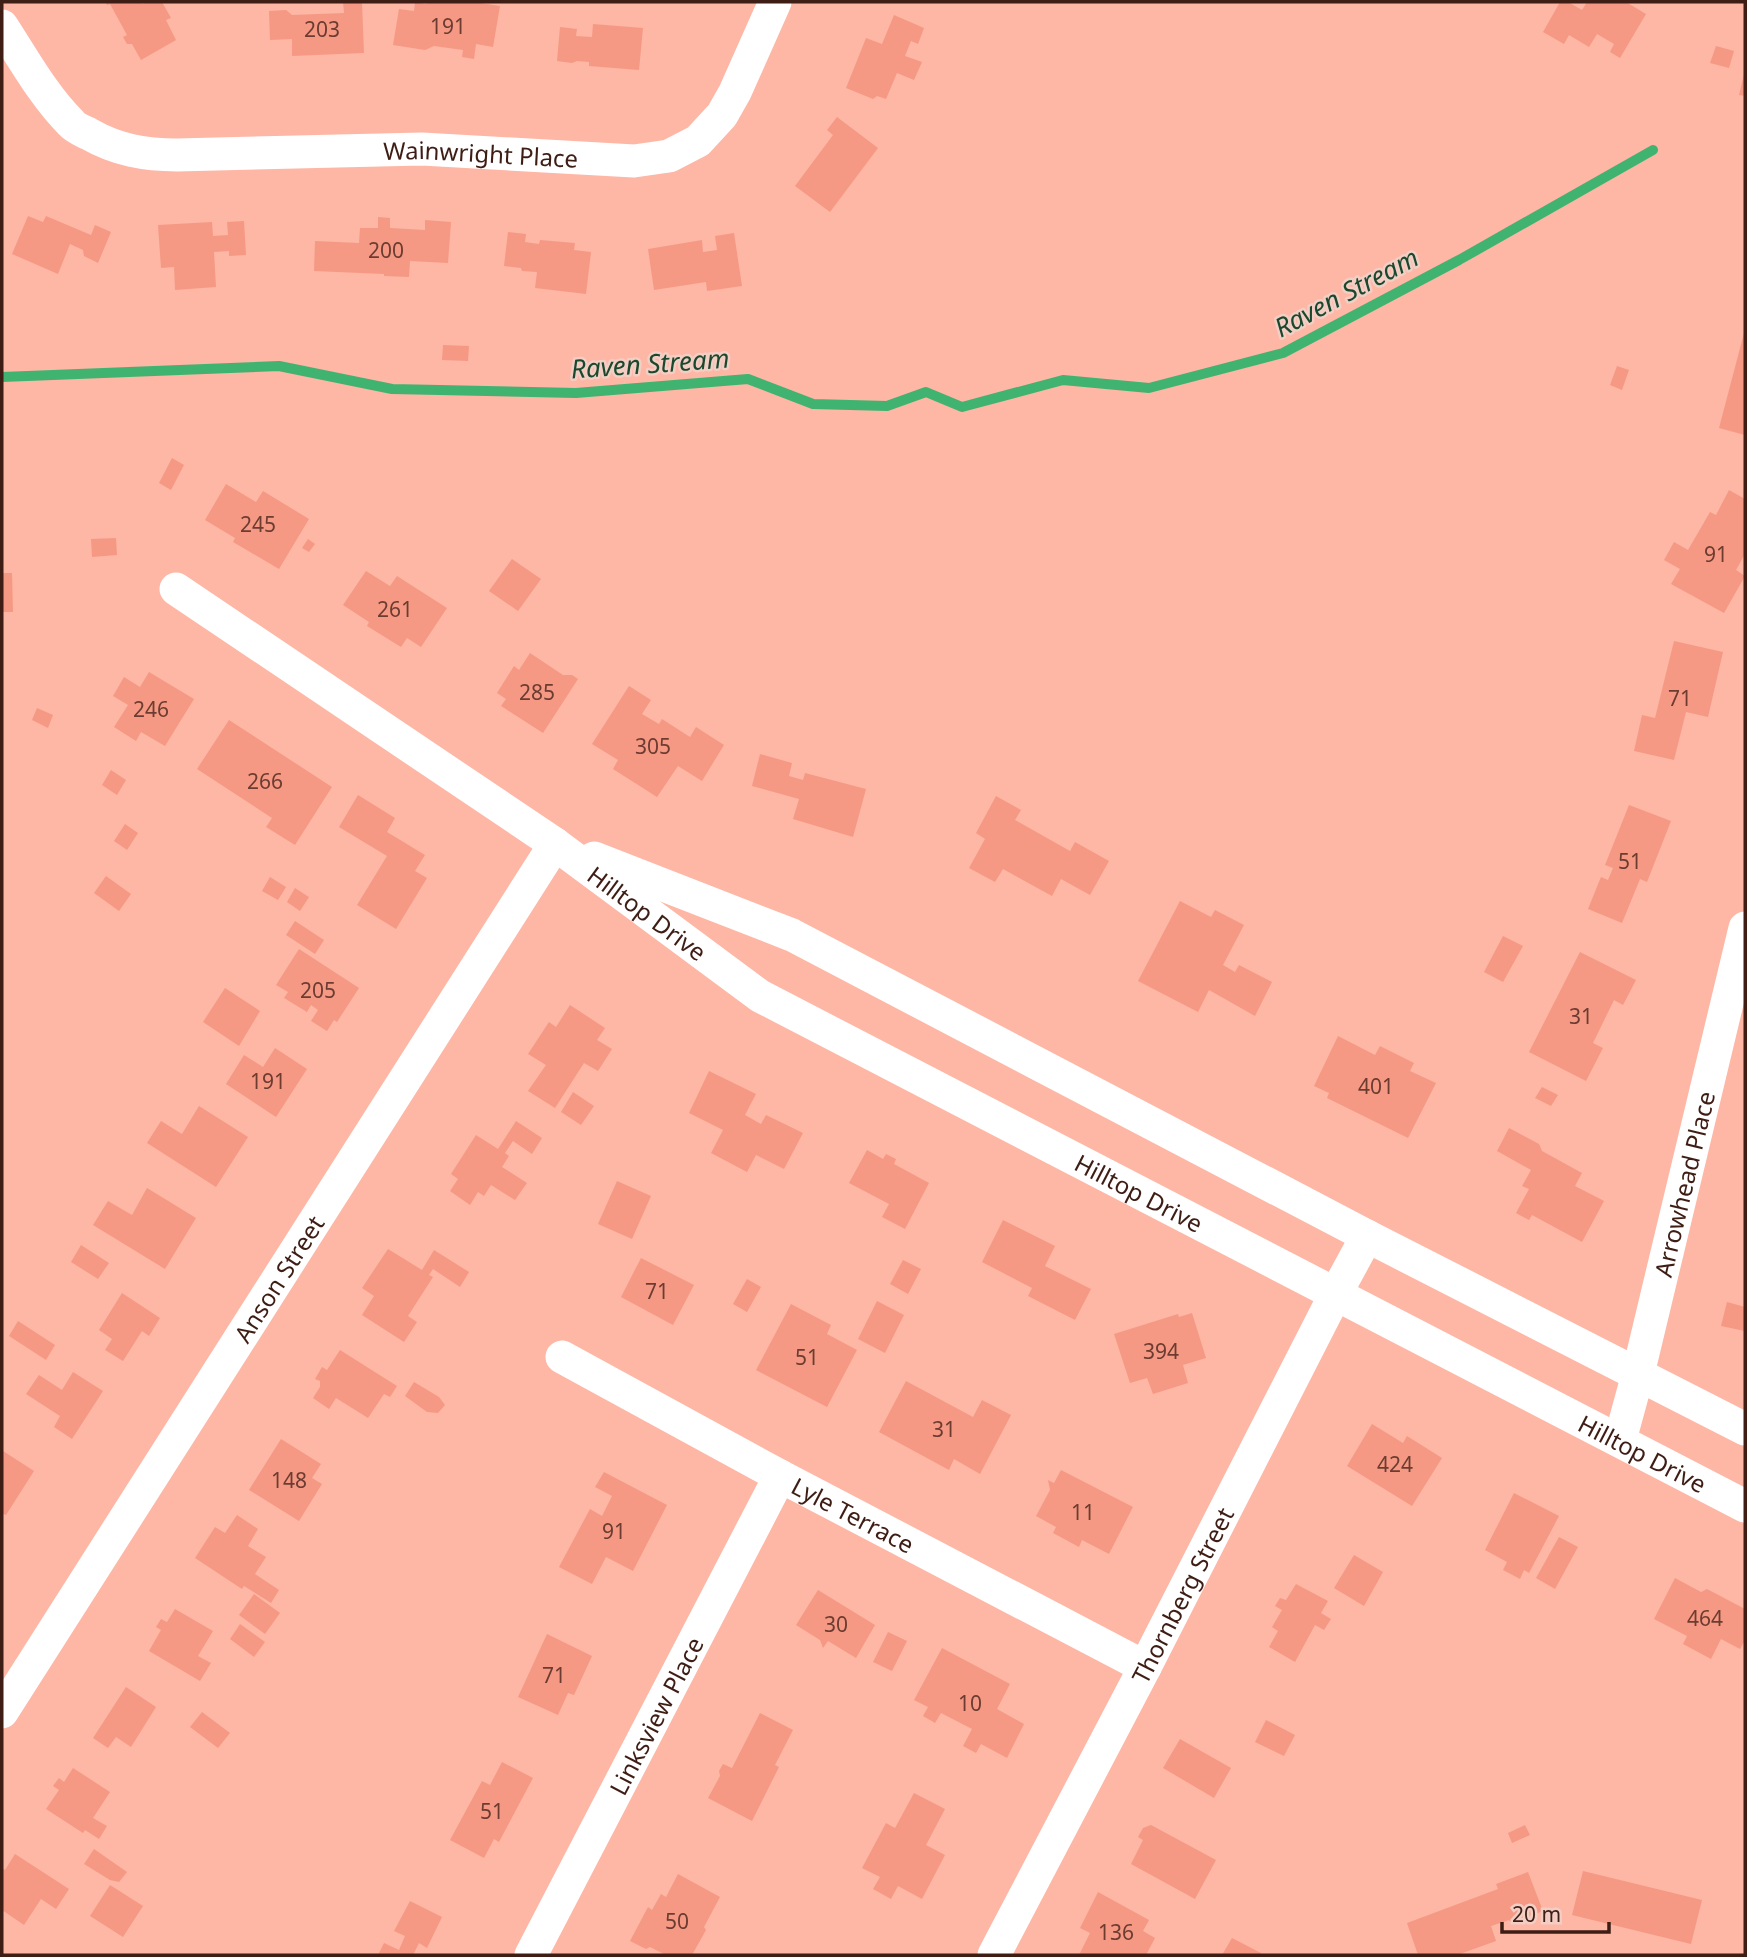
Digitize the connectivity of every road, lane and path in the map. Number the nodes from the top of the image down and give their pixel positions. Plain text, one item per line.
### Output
1 (775, 2) edge
2 (2, 26) edge
3 (176, 589) dead end
4 (555, 844) junction
5 (1745, 928) edge
6 (1367, 1236) junction
7 (1335, 1295) junction
8 (562, 1357) dead end
9 (1638, 1374) junction
10 (1745, 1429) edge
11 (1620, 1440) junction
12 (780, 1476) junction
13 (1745, 1506) edge
14 (1145, 1667) junction
15 (2, 1712) edge
16 (531, 1955) edge
17 (994, 1955) edge

1 - 2 street, Wainwright Place
3 - 4 street, Hilltop Drive
4 - 6 street, Hilltop Drive
4 - 7 street, Hilltop Drive
4 - 15 street, Anson Street
5 - 9 street, Arrowhead Place
6 - 7 street, Thornberg Street
6 - 9 street, Hilltop Drive
7 - 11 street, Hilltop Drive
7 - 14 street, Thornberg Street
8 - 12 street, Lyle Terrace
9 - 10 street, Hilltop Drive
9 - 11 street, Arrowhead Place
11 - 13 street, Hilltop Drive
12 - 14 street, Lyle Terrace
12 - 16 street, Linksview Place
14 - 17 street, Thornberg Street

